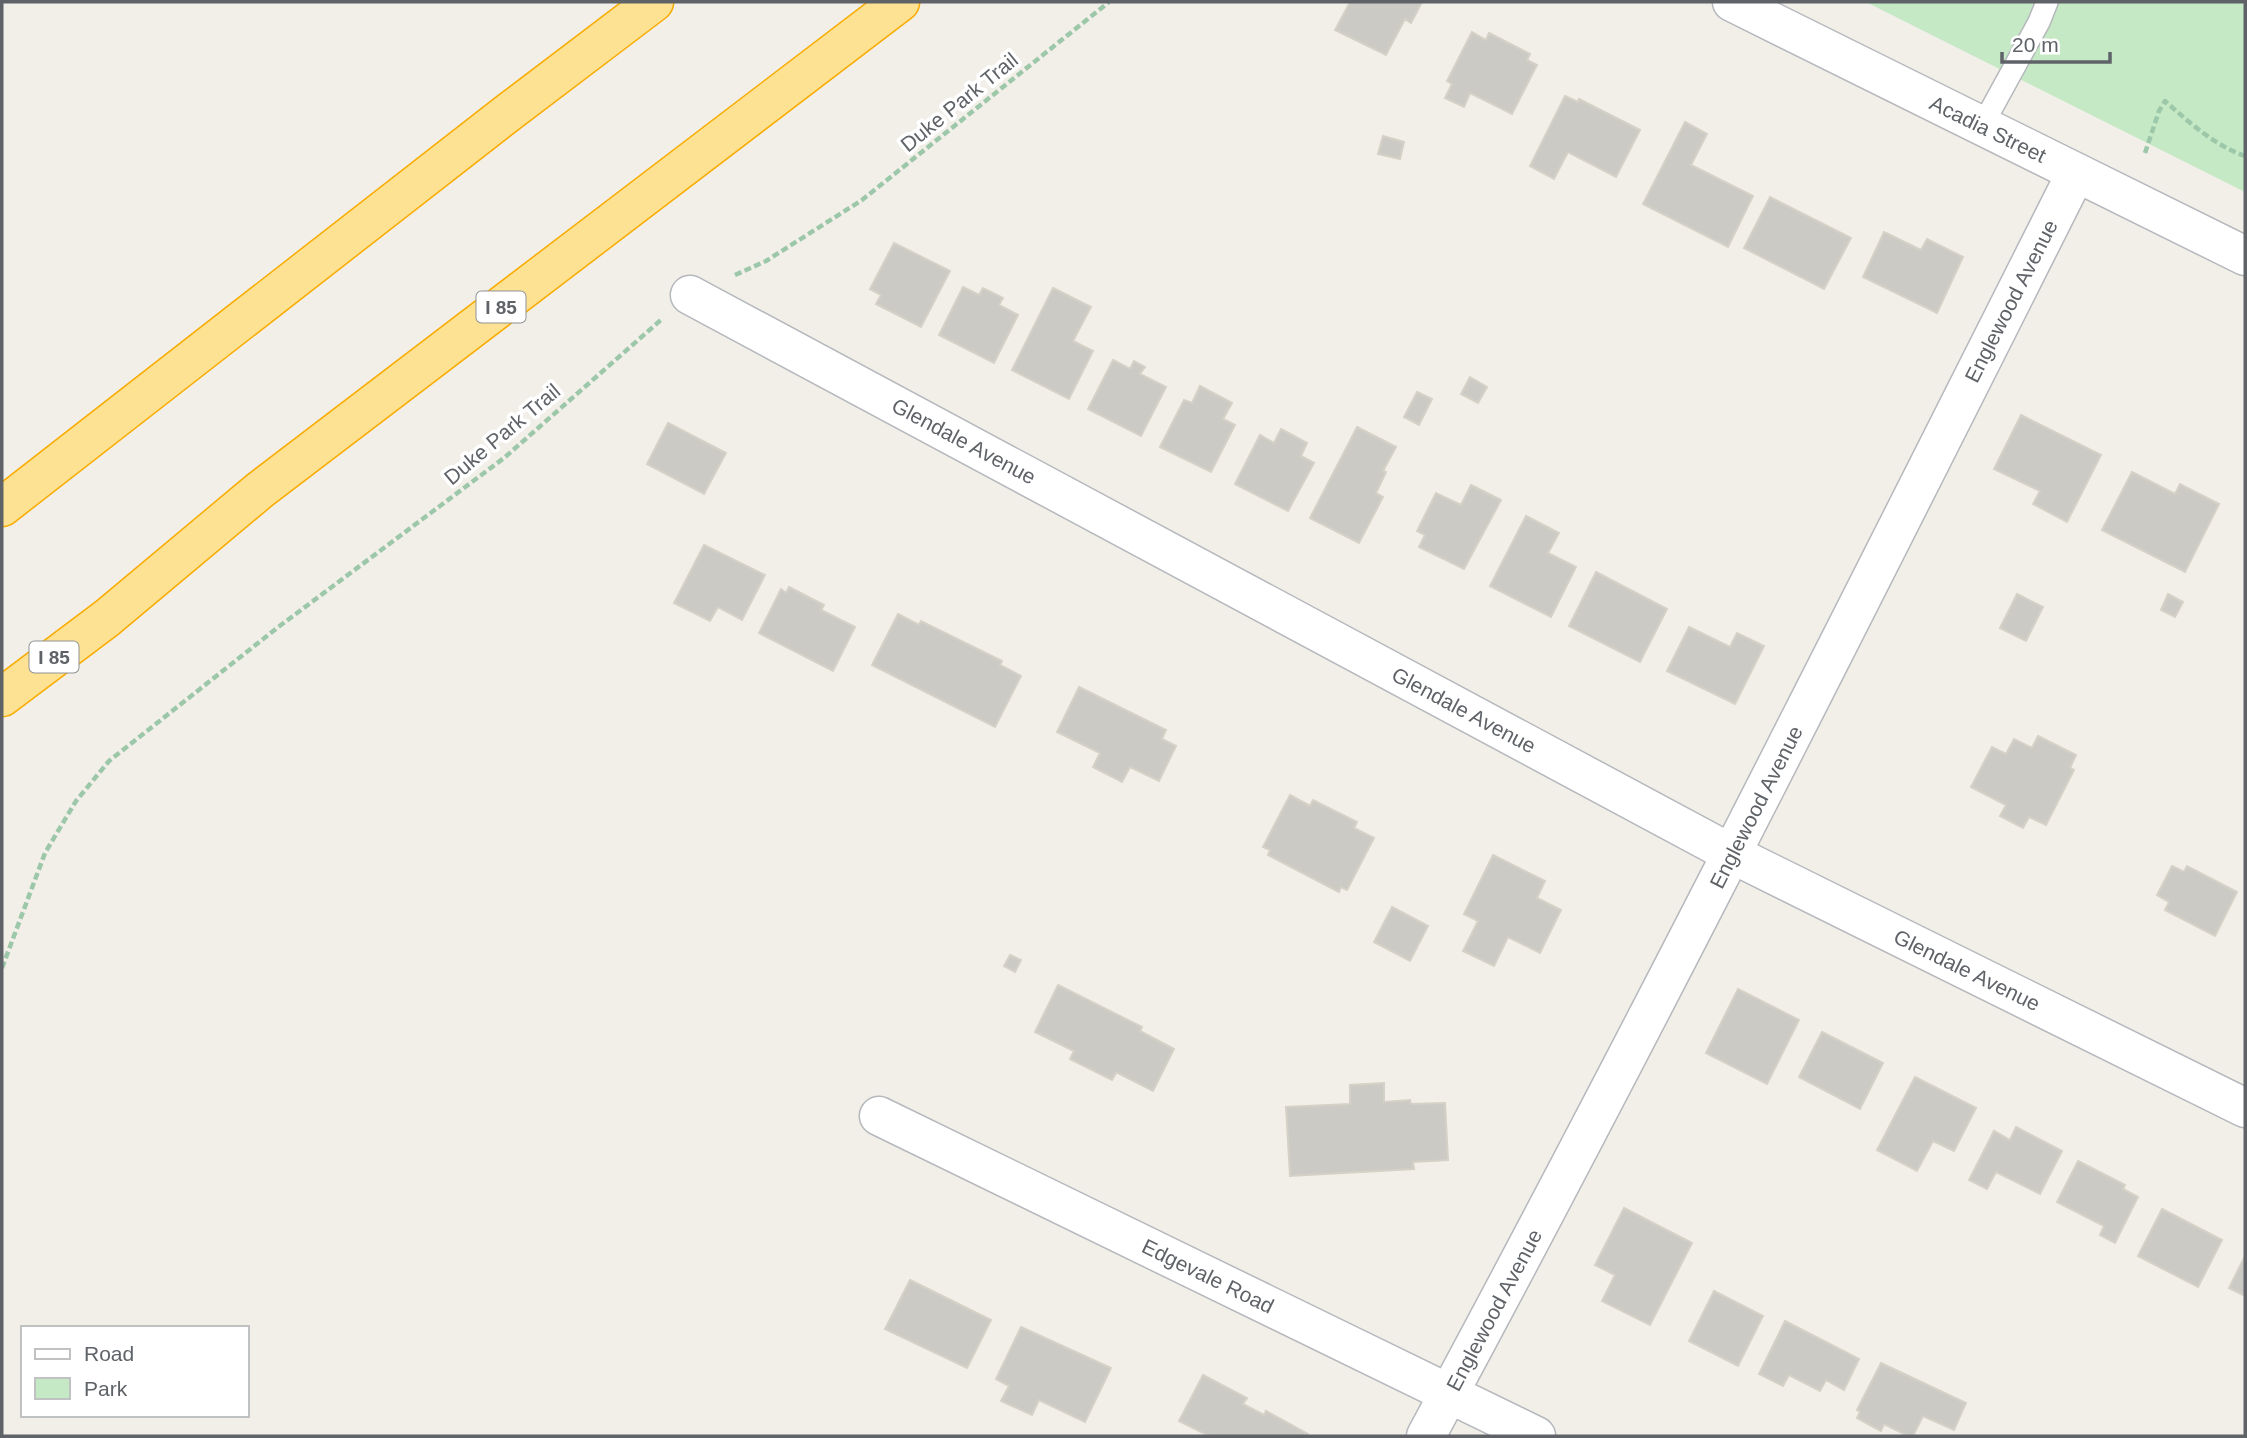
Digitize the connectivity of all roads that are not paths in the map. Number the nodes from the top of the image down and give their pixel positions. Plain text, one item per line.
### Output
1 (654, 2) edge
2 (900, 2) edge
3 (1732, 2) edge
4 (2047, 2) edge
5 (1982, 126) junction
6 (2076, 173) junction
7 (2245, 256) edge
8 (691, 295) road end
9 (2, 506) edge
10 (2, 696) edge
11 (1732, 854) junction
12 (2245, 1108) edge
13 (879, 1116) dead end
14 (1449, 1394) junction
15 (1426, 1436) edge
16 (1536, 1436) edge

1 - 9 highway
2 - 10 highway, I 85
3 - 5 street, Acadia Street
4 - 5 lane
5 - 6 street, Acadia Street
6 - 7 street, Acadia Street
6 - 11 street, Englewood Avenue
8 - 11 street, Glendale Avenue
11 - 12 street, Glendale Avenue
11 - 14 street, Englewood Avenue
13 - 14 street, Edgevale Road
14 - 15 street, Englewood Avenue
14 - 16 street, Edgevale Road

